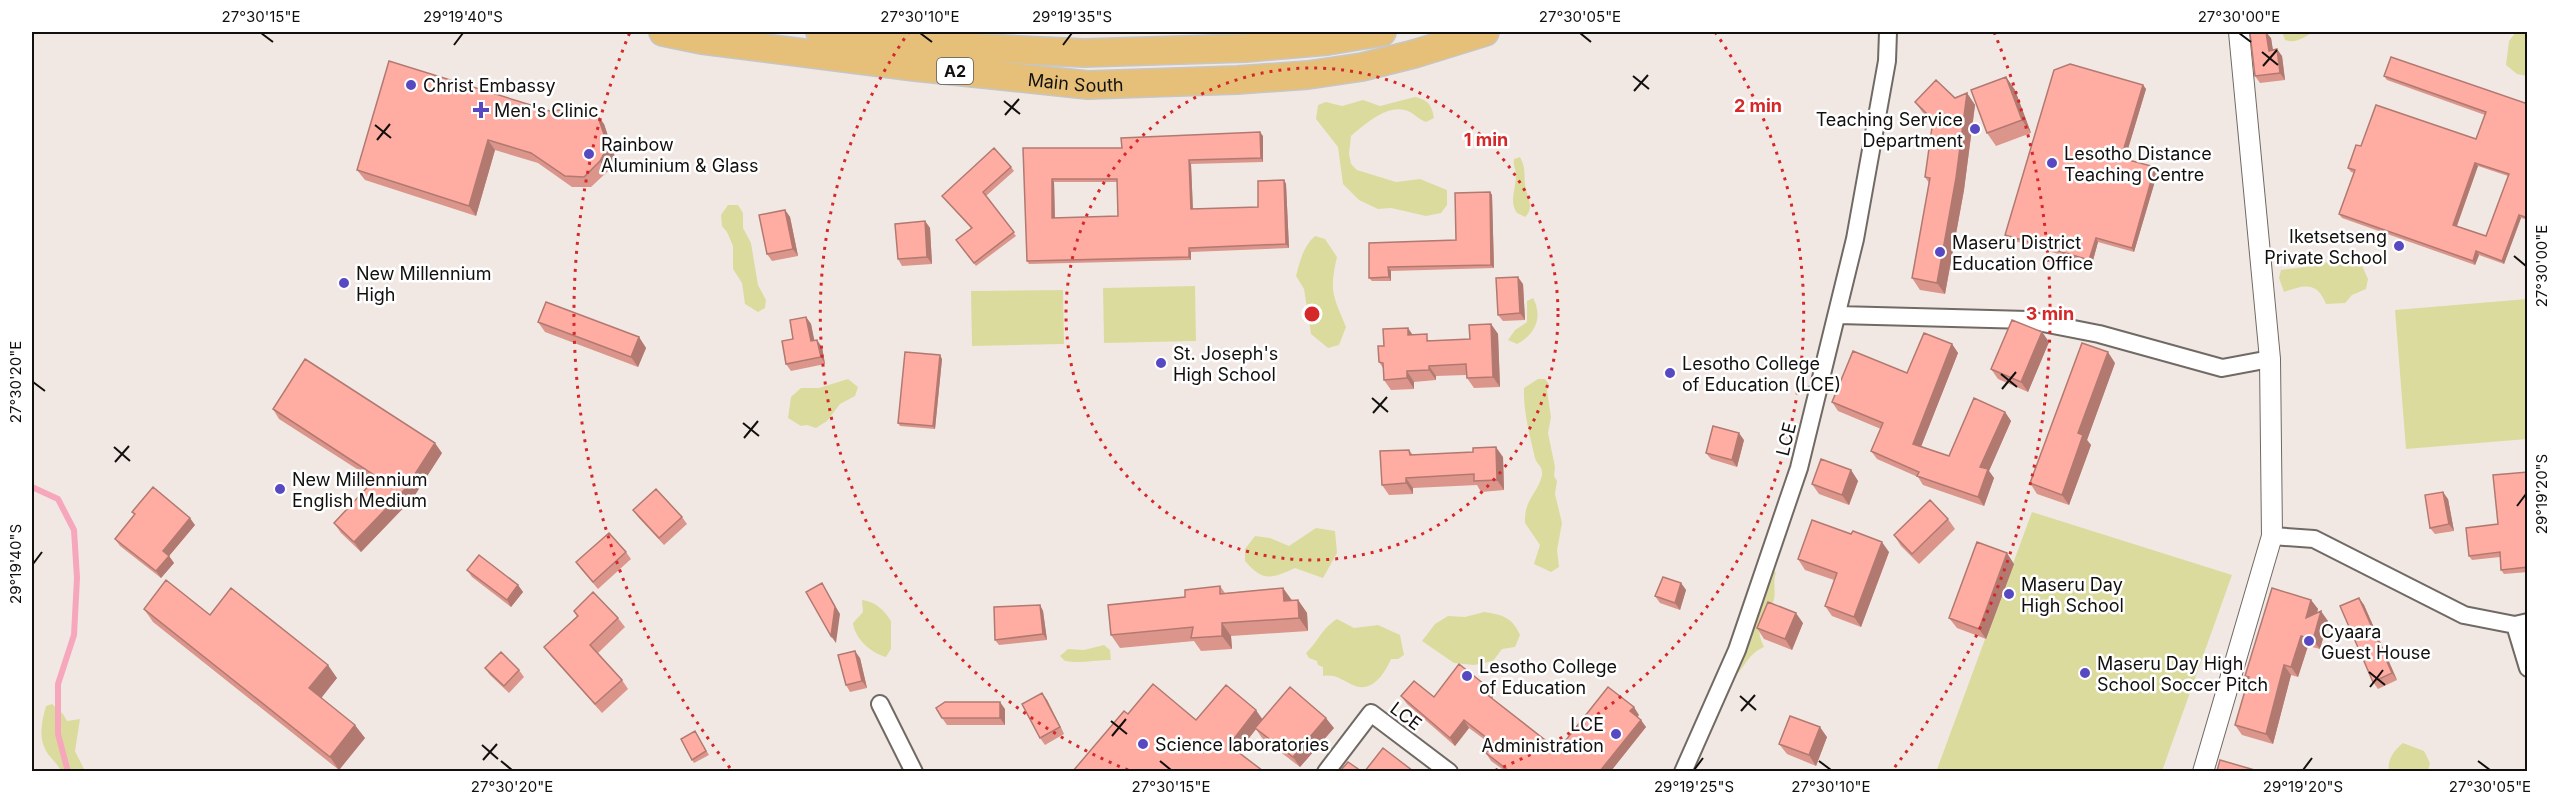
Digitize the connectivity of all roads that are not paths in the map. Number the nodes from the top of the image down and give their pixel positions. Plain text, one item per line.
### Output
1 (663, 32) edge
2 (820, 32) edge
3 (1382, 32) edge
4 (1485, 32) edge
5 (1888, 32) edge
6 (2239, 32) edge
7 (1838, 315) junction
8 (2270, 359) junction
9 (2272, 536) junction
10 (2521, 623) edge
11 (2528, 668) edge
12 (880, 704) dead end
13 (914, 771) edge
14 (1326, 771) edge
15 (1449, 771) edge
16 (1683, 771) edge
17 (2203, 771) edge

1 - 4 highway, Main South / A2
2 - 3 highway, Main South / A2
5 - 7 street, LCE
6 - 8 street
7 - 8 street
7 - 16 street, LCE
8 - 9 street
9 - 10 street
9 - 17 street
10 - 11 street
12 - 13 street
14 - 15 street, LCE

